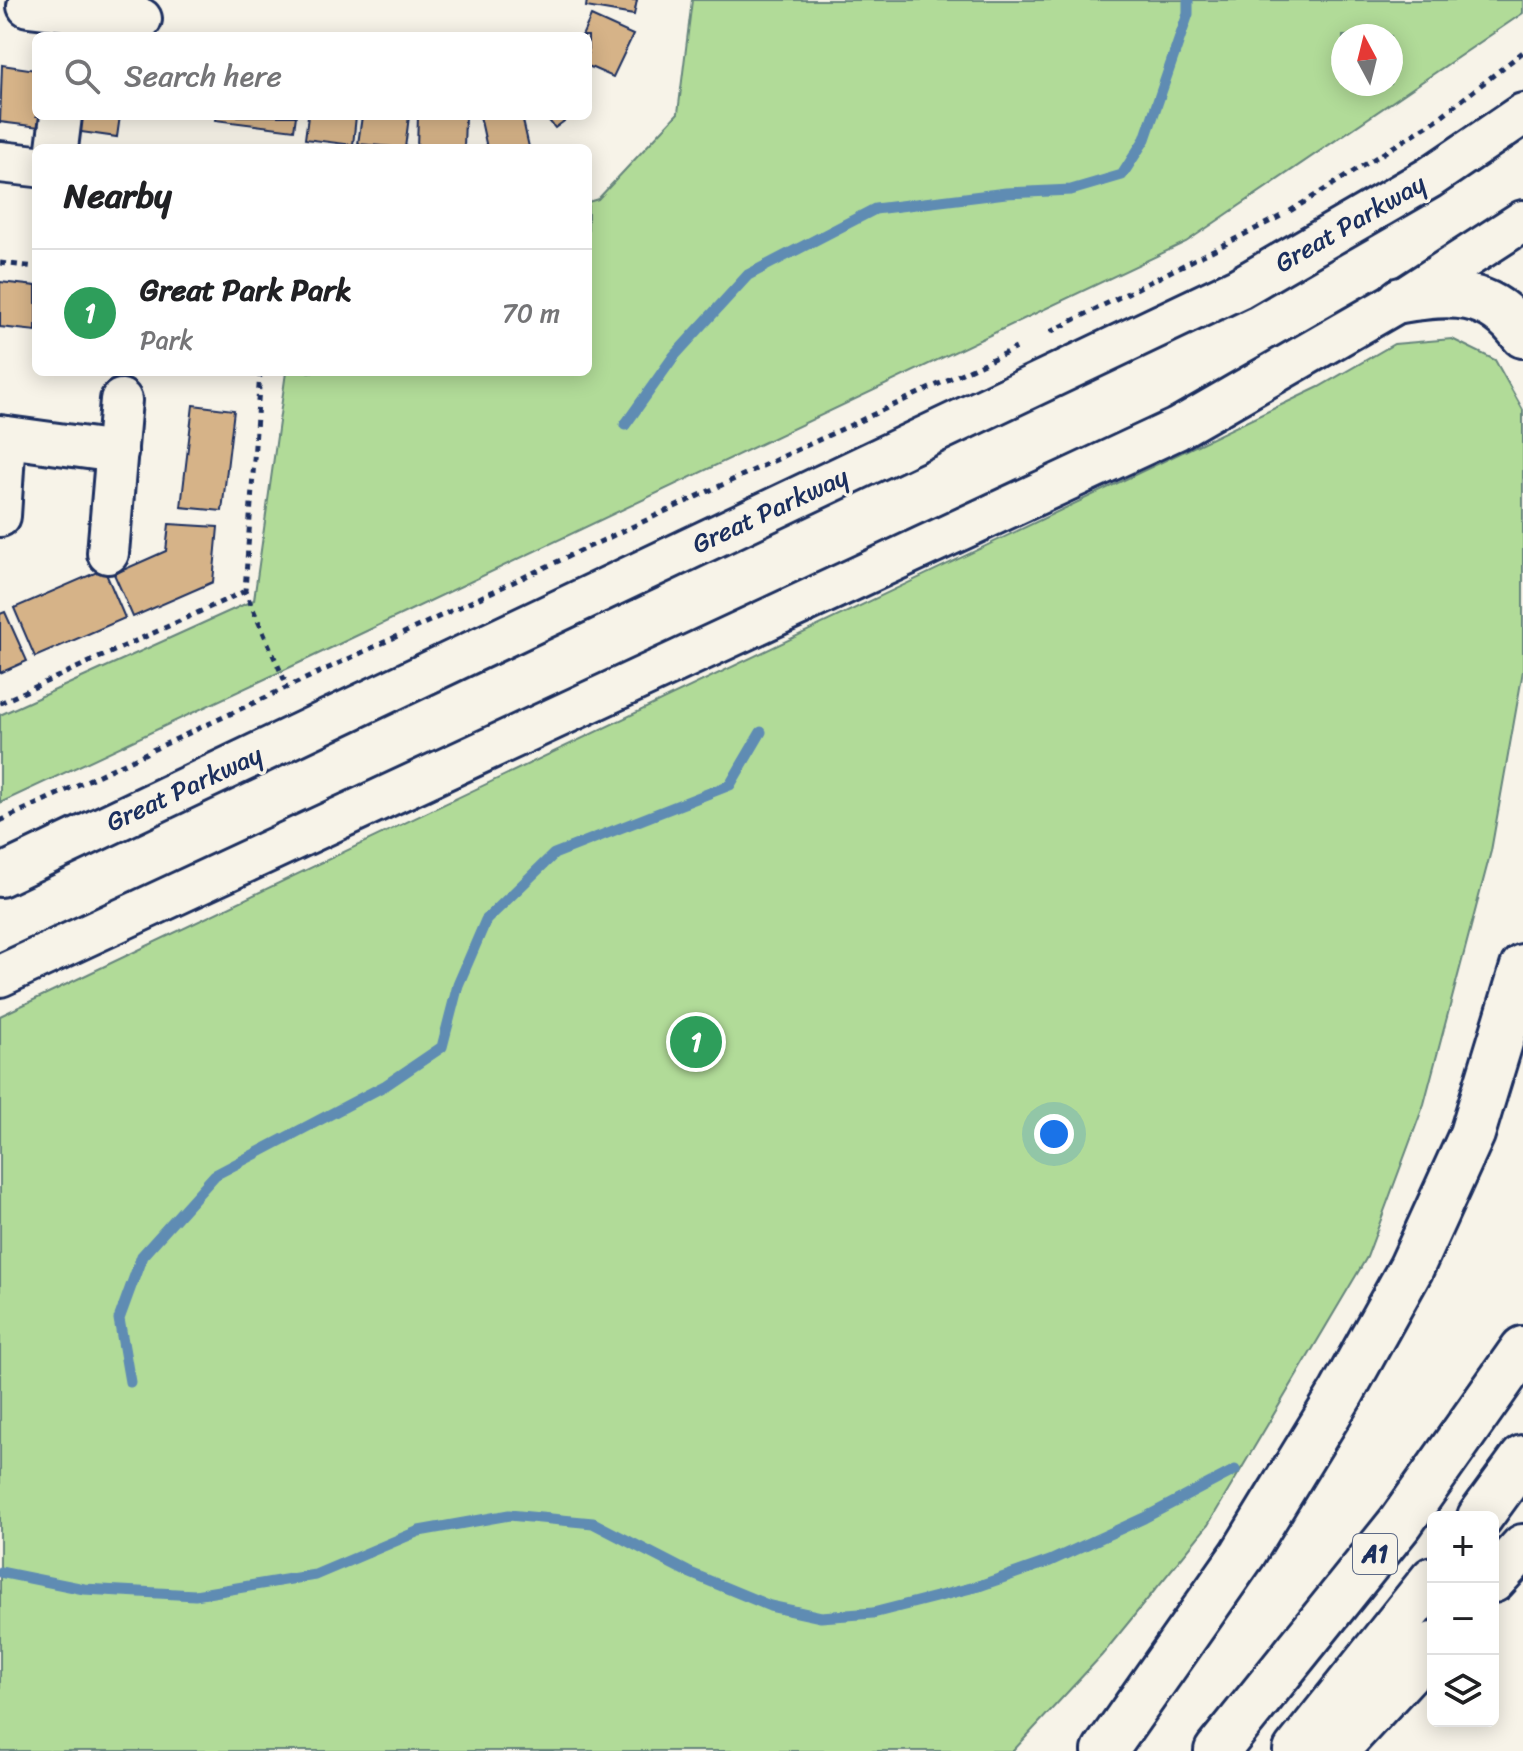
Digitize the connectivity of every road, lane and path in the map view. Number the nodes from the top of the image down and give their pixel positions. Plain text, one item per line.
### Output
1 (28, 6) dead end
2 (141, 19) dead end
3 (74, 24) edge
4 (1523, 52) edge
5 (1523, 114) edge
6 (60, 120) edge
7 (58, 144) edge
8 (0, 162) edge
9 (32, 166) edge
10 (1523, 221) edge
11 (0, 263) edge
12 (32, 267) edge
13 (1401, 300) junction
14 (1523, 335) edge
15 (1039, 337) dead end
16 (1025, 344) dead end
17 (260, 376) edge
18 (121, 400) dead end
19 (2, 436) edge
20 (117, 452) junction
21 (0, 516) edge
22 (108, 553) dead end
23 (245, 591) junction
24 (287, 686) junction
25 (0, 703) edge
26 (0, 821) edge
27 (0, 876) edge
28 (1523, 967) edge
29 (0, 976) edge
30 (1523, 1349) edge
31 (1523, 1458) edge
32 (1484, 1511) edge
33 (1523, 1547) edge
34 (1499, 1573) edge
35 (1430, 1583) edge
36 (1427, 1651) edge
37 (1105, 1751) edge
38 (1217, 1751) edge
39 (1296, 1751) edge
40 (1335, 1751) edge

1 - 3 street
2 - 3 street
4 - 15 path
5 - 27 street, Great Parkway
6 - 7 street
8 - 9 street
10 - 13 street
11 - 12 path
13 - 14 highway
13 - 29 street
16 - 24 path
17 - 23 path
18 - 20 street
19 - 20 street
19 - 21 street
20 - 22 street
23 - 24 path
23 - 25 path
24 - 26 path
28 - 37 highway
30 - 38 highway, A1
31 - 32 highway
33 - 34 highway
35 - 39 highway, A1
36 - 40 highway

